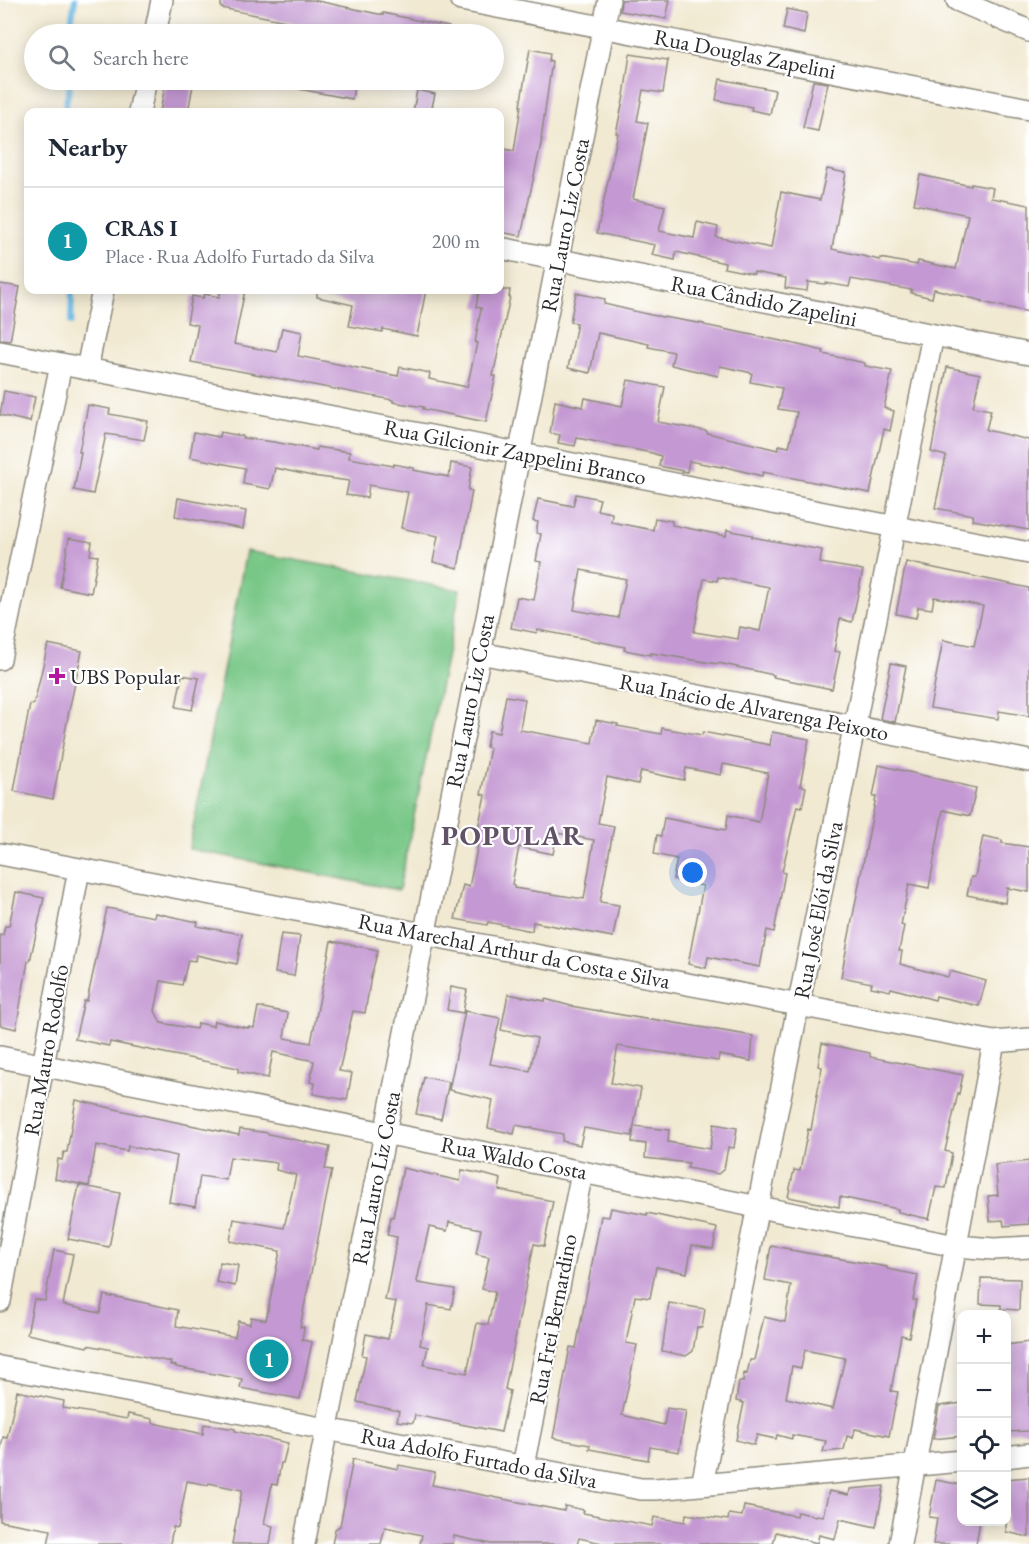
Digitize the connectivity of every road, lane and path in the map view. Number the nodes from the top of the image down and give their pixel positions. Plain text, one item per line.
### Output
1 (162, 0) edge
2 (461, 0) edge
3 (609, 0) edge
4 (957, 0) edge
5 (157, 24) edge
6 (604, 27) junction
7 (1029, 31) edge
8 (144, 90) edge
9 (140, 108) edge
10 (1029, 109) edge
11 (504, 249) edge
12 (558, 260) junction
13 (102, 294) edge
14 (933, 335) junction
15 (0, 352) edge
16 (1029, 354) edge
17 (61, 364) junction
18 (87, 369) junction
19 (520, 453) junction
20 (894, 527) junction
21 (1029, 553) edge
22 (480, 653) junction
23 (0, 659) edge
24 (854, 727) junction
25 (1029, 762) edge
26 (0, 854) edge
27 (79, 869) junction
28 (424, 934) junction
29 (799, 1005) junction
30 (1029, 1039) edge
31 (994, 1042) junction
32 (0, 1057) edge
33 (44, 1065) junction
34 (385, 1133) junction
35 (582, 1172) junction
36 (758, 1207) junction
37 (956, 1246) junction
38 (1029, 1247) edge
39 (0, 1301) edge
40 (0, 1367) edge
41 (327, 1429) junction
42 (1029, 1454) edge
43 (1011, 1456) edge
44 (957, 1461) edge
45 (915, 1465) junction
46 (523, 1466) junction
47 (702, 1485) junction
48 (304, 1544) edge
49 (900, 1544) edge

1 - 5 street
2 - 6 street, Rua Douglas Zapelini
3 - 6 street, Rua Lauro Liz Costa
4 - 7 street
6 - 10 street, Rua Douglas Zapelini
6 - 12 street, Rua Lauro Liz Costa
8 - 9 street
11 - 12 street, Rua Cândido Zapelini
12 - 14 street, Rua Cândido Zapelini
12 - 19 street, Rua Lauro Liz Costa
13 - 18 street
14 - 16 street, Rua Cândido Zapelini
14 - 20 street, Rua José Elói da Silva
15 - 17 street, Rua Gilcionir Zappelini Branco
17 - 18 street, Rua Gilcionir Zappelini Branco
17 - 23 street
18 - 19 street, Rua Gilcionir Zappelini Branco
19 - 20 street, Rua Gilcionir Zappelini Branco
19 - 22 street, Rua Lauro Liz Costa
20 - 21 street, Rua Gilcionir Zappelini Branco
20 - 24 street, Rua José Elói da Silva
22 - 24 street, Rua Inácio de Alvarenga Peixoto
22 - 28 street, Rua Lauro Liz Costa
24 - 25 street, Rua Inácio de Alvarenga Peixoto
24 - 29 street, Rua José Elói da Silva
26 - 27 street, Rua Marechal Arthur da Costa e Silva
27 - 28 street, Rua Marechal Arthur da Costa e Silva
27 - 33 street, Rua Mauro Rodolfo
28 - 29 street, Rua Marechal Arthur da Costa e Silva
28 - 34 street, Rua Lauro Liz Costa
29 - 31 street, Rua Marechal Arthur da Costa e Silva
29 - 36 street, Rua José Elói da Silva
30 - 31 street, Rua Marechal Arthur da Costa e Silva
31 - 37 street
32 - 33 street, Rua Waldo Costa
33 - 34 street, Rua Waldo Costa
33 - 39 street, Rua Mauro Rodolfo
34 - 35 street, Rua Waldo Costa
34 - 41 street, Rua Lauro Liz Costa
35 - 36 street, Rua Waldo Costa
35 - 46 street, Rua Frei Bernardino
36 - 37 street, Rua Waldo Costa
36 - 47 street, Rua José Elói da Silva
37 - 38 street, Rua Waldo Costa
37 - 45 street
40 - 41 street, Rua Adolfo Furtado da Silva
41 - 46 street, Rua Adolfo Furtado da Silva
41 - 48 street, Rua Lauro Liz Costa
42 - 43 street
44 - 45 street, Rua Adolfo Furtado da Silva
45 - 47 street, Rua Adolfo Furtado da Silva
45 - 49 street
46 - 47 street, Rua Adolfo Furtado da Silva

